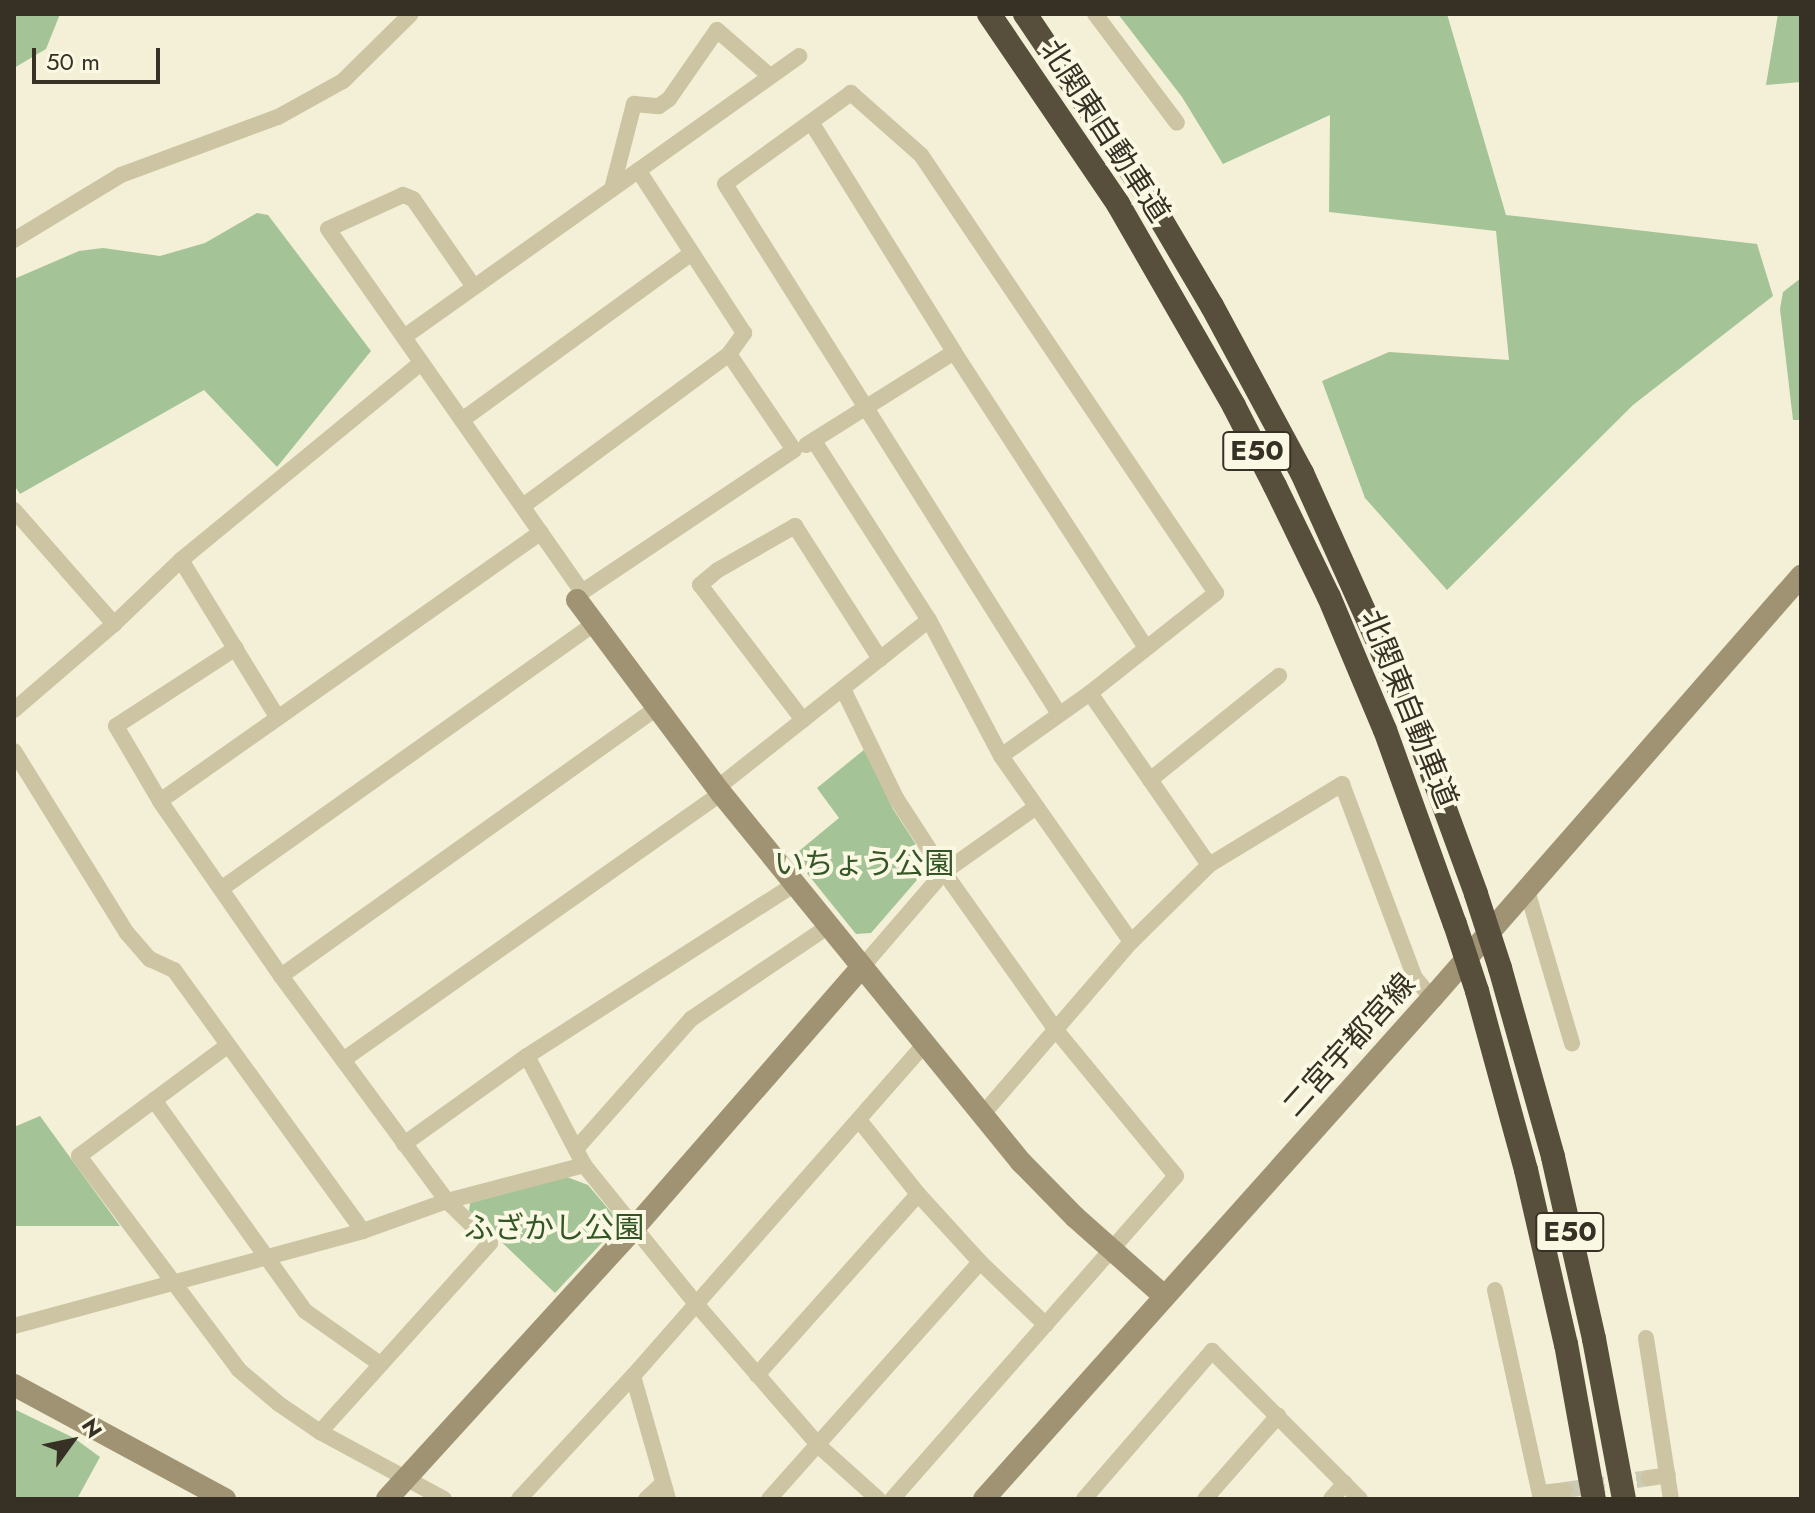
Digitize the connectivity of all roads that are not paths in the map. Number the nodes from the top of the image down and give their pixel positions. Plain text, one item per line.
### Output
1 (411, 14) edge
2 (989, 14) edge
3 (1025, 14) edge
4 (1095, 14) edge
5 (799, 56) dead end
6 (770, 76) junction
7 (811, 122) junction
8 (1177, 123) dead end
9 (638, 170) junction
10 (612, 189) junction
11 (14, 240) edge
12 (692, 253) junction
13 (474, 287) junction
14 (404, 337) junction
15 (954, 352) junction
16 (729, 354) junction
17 (421, 363) junction
18 (866, 408) junction
19 (462, 420) junction
20 (814, 441) junction
21 (794, 450) junction
22 (523, 506) junction
23 (14, 510) edge
24 (541, 532) junction
25 (181, 560) junction
26 (1801, 576) edge
27 (579, 596) junction
28 (929, 620) junction
29 (114, 624) junction
30 (594, 624) junction
31 (236, 648) junction
32 (1146, 648) junction
33 (880, 659) junction
34 (1279, 676) dead end
35 (843, 689) junction
36 (1090, 693) junction
37 (657, 708) junction
38 (14, 710) edge
39 (1059, 714) junction
40 (278, 718) junction
41 (803, 720) junction
42 (14, 751) edge
43 (1001, 756) junction
44 (1150, 780) junction
45 (719, 790) junction
46 (160, 801) junction
47 (1036, 807) junction
48 (1209, 865) junction
49 (944, 872) junction
50 (795, 884) junction
51 (1526, 887) junction
52 (221, 889) junction
53 (829, 926) junction
54 (1131, 942) junction
55 (862, 967) junction
56 (281, 976) junction
57 (1432, 998) junction
58 (1055, 1029) junction
59 (1572, 1043) dead end
60 (925, 1044) junction
61 (227, 1046) junction
62 (527, 1056) junction
63 (343, 1060) junction
64 (154, 1100) junction
65 (983, 1114) junction
66 (859, 1120) junction
67 (404, 1144) junction
68 (576, 1149) junction
69 (584, 1165) junction
70 (918, 1194) junction
71 (447, 1201) junction
72 (635, 1227) junction
73 (363, 1231) junction
74 (1112, 1249) junction
75 (265, 1256) junction
76 (980, 1262) junction
77 (170, 1281) junction
78 (1495, 1290) dead end
79 (1164, 1296) junction
80 (697, 1305) junction
81 (1046, 1325) junction
82 (14, 1326) edge
83 (1646, 1338) dead end
84 (380, 1364) junction
85 (757, 1375) junction
86 (633, 1376) junction
87 (14, 1385) edge
88 (1278, 1416) junction
89 (320, 1432) junction
90 (819, 1446) junction
91 (1668, 1475) junction
92 (1649, 1478) tunnel mouth
93 (405, 1479) junction
94 (1345, 1483) junction
95 (1565, 1490) tunnel mouth
96 (665, 1492) edge
97 (1541, 1496) edge
98 (225, 1499) edge
99 (387, 1499) edge
100 (444, 1499) edge
101 (519, 1499) edge
102 (646, 1499) edge
103 (769, 1499) edge
104 (878, 1499) edge
105 (892, 1499) edge
106 (984, 1499) edge
107 (1084, 1499) edge
108 (1205, 1499) edge
109 (1331, 1499) edge
110 (1360, 1499) edge
111 (1594, 1499) edge
112 (1624, 1499) edge
113 (1671, 1499) edge

1 - 11 street
2 - 111 highway, 北関東自動車道 / E50, bridge
3 - 112 highway, 北関東自動車道 / E50, bridge
4 - 8 street
5 - 6 street
6 - 9 street
6 - 10 street
7 - 15 street
7 - 18 street
7 - 32 street
9 - 10 street
9 - 12 street
10 - 13 street
12 - 16 street
12 - 19 street
13 - 14 street
13 - 14 street
14 - 17 street
15 - 18 street
15 - 32 street
16 - 21 street
16 - 22 street
17 - 19 street
17 - 25 street
18 - 20 street
18 - 39 street
19 - 22 street
20 - 21 street
20 - 28 street
21 - 27 street
22 - 24 street
23 - 29 street
24 - 27 street
24 - 40 street
25 - 29 street
25 - 31 street
26 - 51 street, 二宮宇都宮線
27 - 30 street
28 - 33 street
28 - 43 street
29 - 38 street
30 - 37 street
30 - 52 street
31 - 40 street
31 - 46 street
32 - 36 street
33 - 35 street
33 - 41 street
34 - 44 street
35 - 41 street
35 - 49 street
36 - 39 street
36 - 44 street
37 - 45 street
37 - 56 street
39 - 43 street
40 - 46 street
41 - 45 street
42 - 61 street
43 - 47 street
44 - 48 street
45 - 50 street
45 - 63 street
46 - 52 street
47 - 49 street
47 - 54 street
48 - 54 street
48 - 57 street
49 - 55 street
49 - 58 street
50 - 53 street
50 - 62 street
51 - 57 street, 二宮宇都宮線
51 - 59 street
52 - 56 street
53 - 55 street
53 - 68 street
54 - 58 street
55 - 60 street
55 - 72 street
56 - 63 street
57 - 79 street, 二宮宇都宮線
58 - 65 street
58 - 74 street
60 - 65 street
60 - 66 street
61 - 64 street
61 - 73 street
62 - 67 street
62 - 68 street
63 - 67 street
64 - 75 street
64 - 77 street
65 - 74 street
66 - 70 street
66 - 80 street
67 - 71 street
68 - 69 street
69 - 71 street
69 - 72 street
70 - 76 street
70 - 85 street
71 - 73 street
71 - 84 street
72 - 80 street
72 - 93 street
73 - 75 street
74 - 79 street
74 - 81 street
75 - 77 street
75 - 84 street
76 - 81 street
76 - 90 street
77 - 82 street
77 - 89 street
78 - 97 street
79 - 106 street, 二宮宇都宮線
80 - 85 street
80 - 86 street
81 - 105 street
83 - 91 street
84 - 89 street
85 - 90 street
86 - 96 street
86 - 101 street
87 - 98 street
88 - 94 street
88 - 107 street
88 - 108 street
89 - 93 street
90 - 103 street
90 - 104 street
91 - 92 street
91 - 113 street
93 - 99 street
93 - 100 street
94 - 109 street
94 - 110 street
95 - 97 street
96 - 102 street

